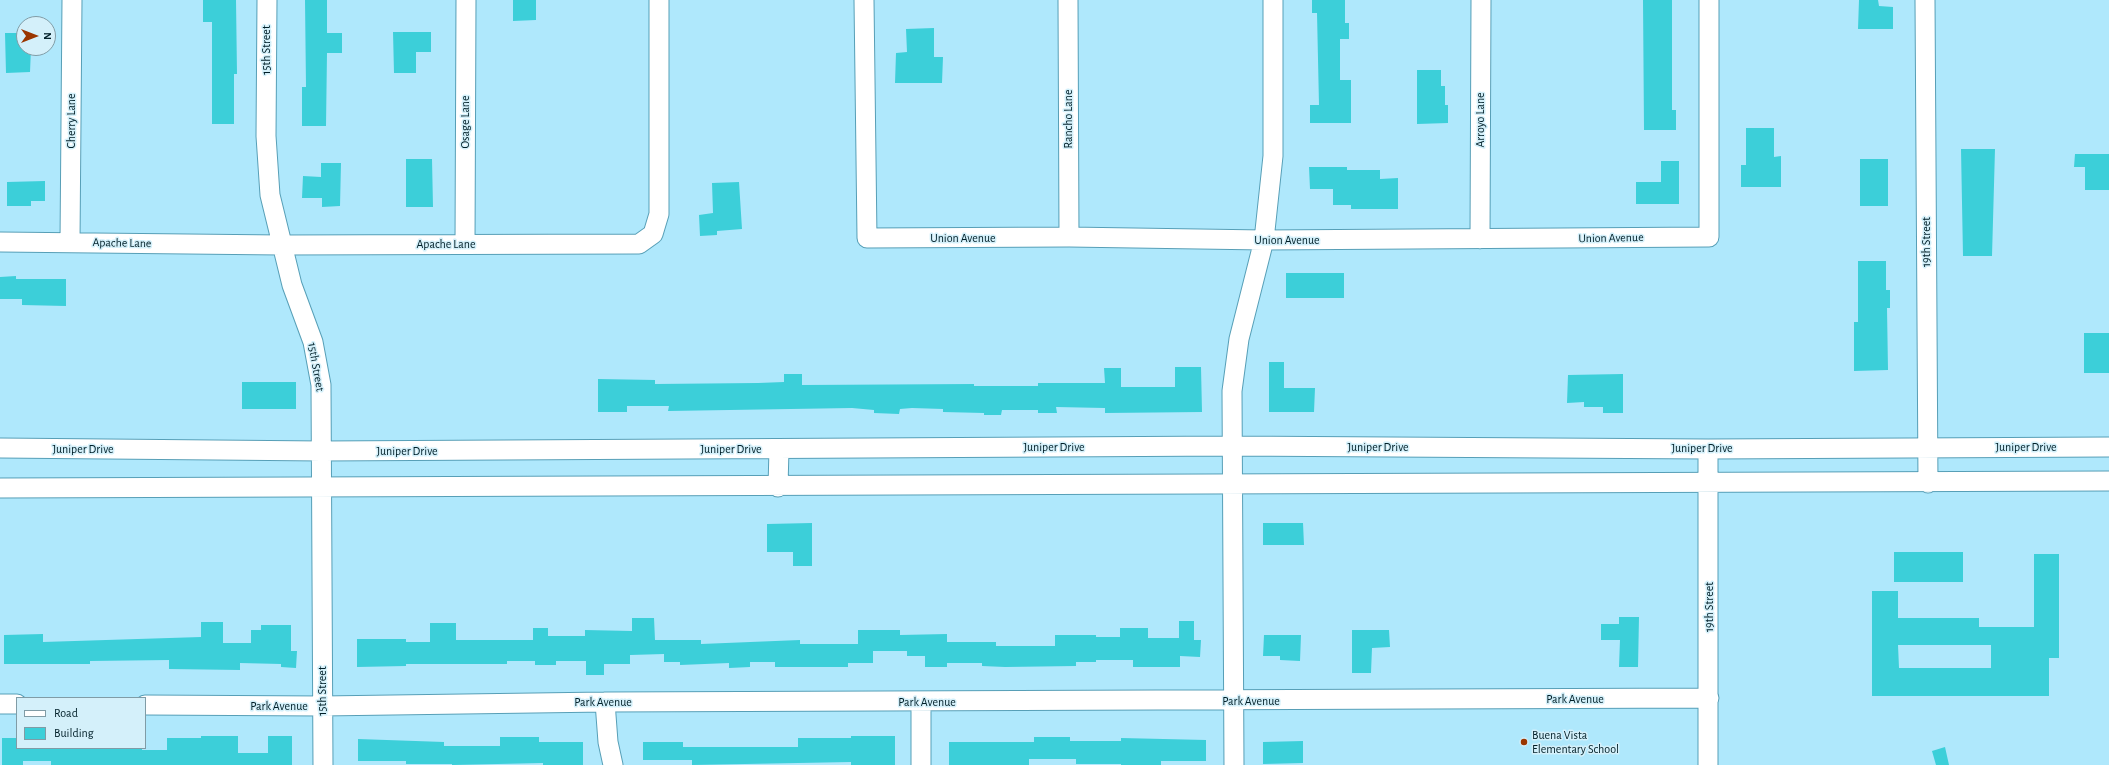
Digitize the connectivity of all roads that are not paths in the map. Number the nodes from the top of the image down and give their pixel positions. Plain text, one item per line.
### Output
1 (72, 0) edge
2 (267, 0) edge
3 (466, 0) edge
4 (659, 0) edge
5 (864, 0) edge
6 (1068, 0) edge
7 (1273, 0) edge
8 (1481, 0) edge
9 (1709, 0) edge
10 (1925, 0) edge
11 (1069, 237) junction
12 (1480, 239) junction
13 (1264, 240) junction
14 (0, 242) edge
15 (70, 242) junction
16 (465, 244) junction
17 (281, 245) junction
18 (1232, 446) junction
19 (1928, 447) junction
20 (2109, 447) edge
21 (0, 448) edge
22 (779, 449) junction
23 (1708, 449) junction
24 (322, 451) junction
25 (2109, 481) edge
26 (1709, 483) junction
27 (1928, 483) junction
28 (1232, 485) junction
29 (323, 486) junction
30 (778, 487) junction
31 (0, 488) edge
32 (1709, 698) junction
33 (1234, 701) junction
34 (605, 702) junction
35 (921, 702) junction
36 (0, 704) edge
37 (16, 704) edge
38 (146, 705) edge
39 (322, 706) junction
40 (323, 765) edge
41 (613, 765) edge
42 (921, 765) edge
43 (1234, 765) edge
44 (1708, 765) edge

1 - 15 street, Cherry Lane
2 - 17 street, 15th Street
3 - 16 street, Osage Lane
4 - 16 street, Apache Lane
5 - 11 street, Union Avenue
6 - 11 street, Rancho Lane
7 - 13 street
8 - 12 street, Arroyo Lane
9 - 12 street, Union Avenue
10 - 19 street, 19th Street
11 - 13 street, Union Avenue
12 - 13 street, Union Avenue
13 - 18 street
14 - 15 street, Apache Lane
15 - 17 street, Apache Lane
16 - 17 street, Apache Lane
17 - 24 street, 15th Street
18 - 22 street, Juniper Drive
18 - 23 street, Juniper Drive
18 - 28 street
19 - 20 street, Juniper Drive
19 - 23 street, Juniper Drive
19 - 27 street, 19th Street
21 - 24 street, Juniper Drive
22 - 24 street, Juniper Drive
22 - 30 street
23 - 26 street, 19th Street
24 - 29 street, 15th Street
25 - 27 street
26 - 27 street
26 - 28 street
26 - 32 street, 19th Street
28 - 30 street
28 - 33 street
29 - 30 street
29 - 31 street
29 - 39 street, 15th Street
32 - 33 street, Park Avenue
32 - 44 street, 19th Street
33 - 35 street, Park Avenue
33 - 43 street
34 - 35 street, Park Avenue
34 - 39 street, Park Avenue
34 - 41 street
35 - 42 street
36 - 37 street
38 - 39 street, Park Avenue
39 - 40 street, 15th Street

